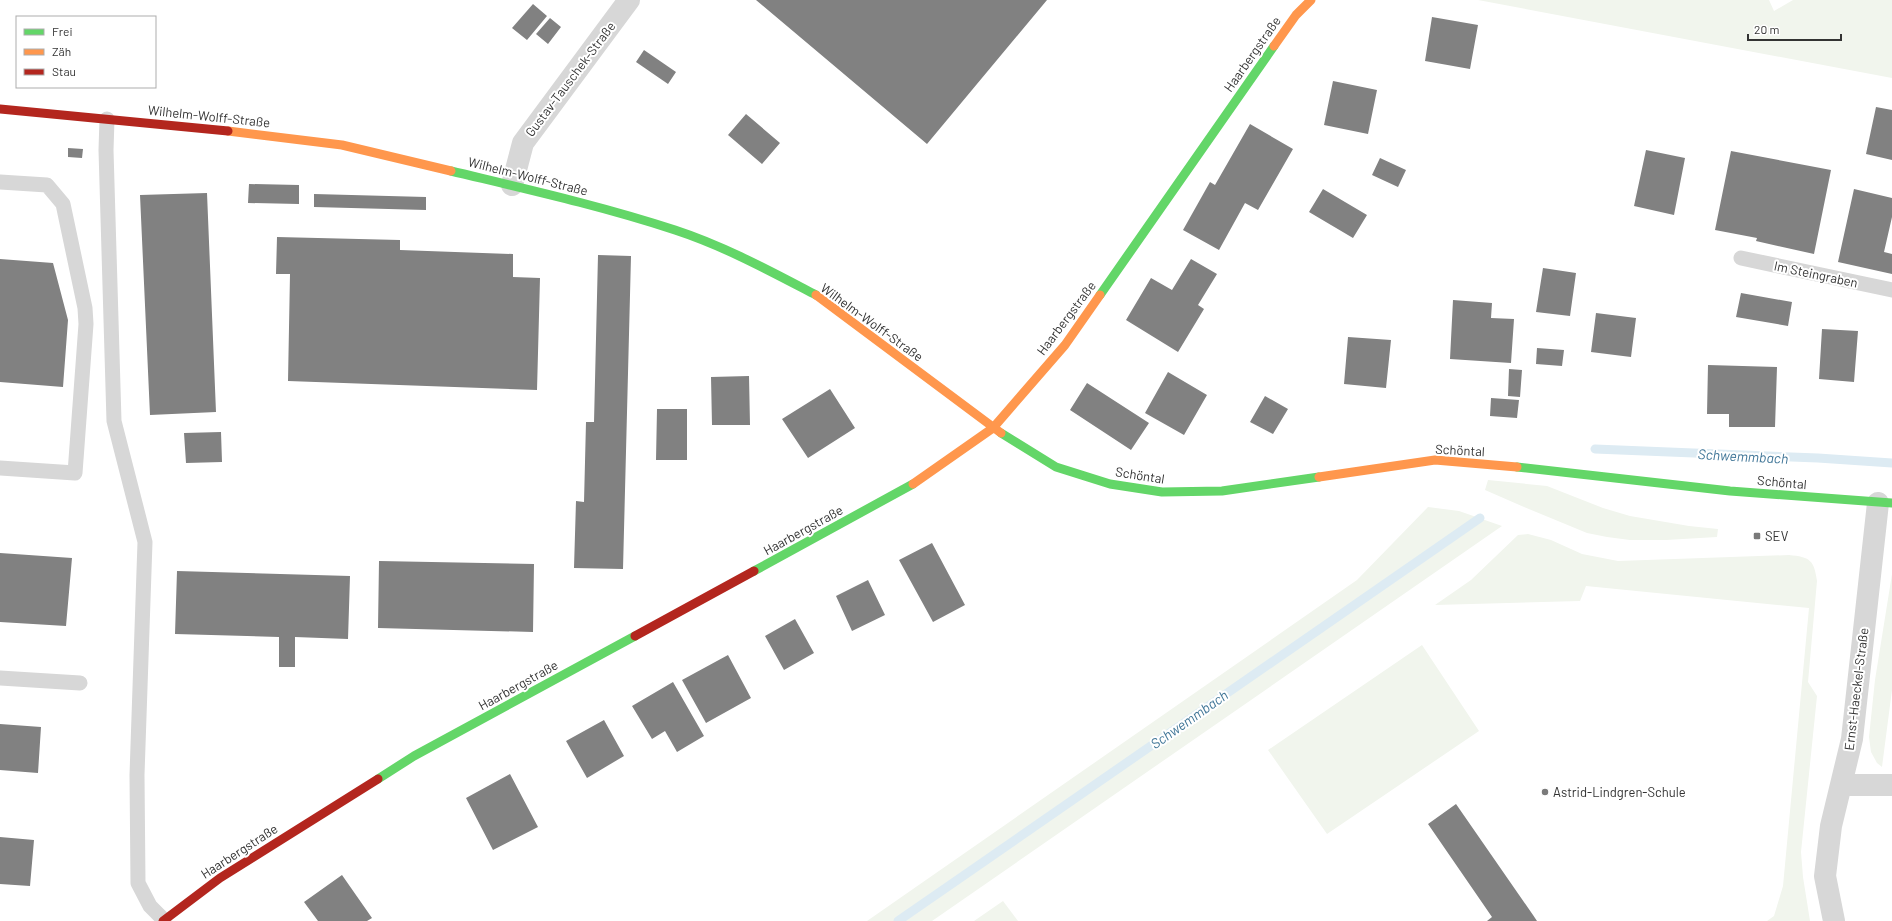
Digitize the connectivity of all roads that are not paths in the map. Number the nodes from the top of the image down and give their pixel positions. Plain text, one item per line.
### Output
1 (629, 0) edge
2 (1311, 0) edge
3 (0, 109) edge
4 (107, 119) junction
5 (0, 182) edge
6 (512, 185) junction
7 (1741, 258) dead end
8 (1892, 290) edge
9 (993, 428) junction
10 (0, 468) edge
11 (1885, 503) edge
12 (0, 678) edge
13 (80, 683) dead end
14 (1842, 785) junction
15 (1892, 785) edge
16 (164, 921) edge
17 (1834, 921) edge

1 - 6 street, Gustav-Tauschek-Straße
2 - 9 street, Haarbergstraße
3 - 4 street, Wilhelm-Wolff-Straße
4 - 6 street, Wilhelm-Wolff-Straße
4 - 16 lane
5 - 10 lane
6 - 9 street, Wilhelm-Wolff-Straße
7 - 8 lane, Im Steingraben
9 - 11 street, Schöntal
9 - 16 street, Haarbergstraße
11 - 14 street, Ernst-Haeckel-Straße
12 - 13 lane
14 - 15 street
14 - 17 street, Ernst-Haeckel-Straße

